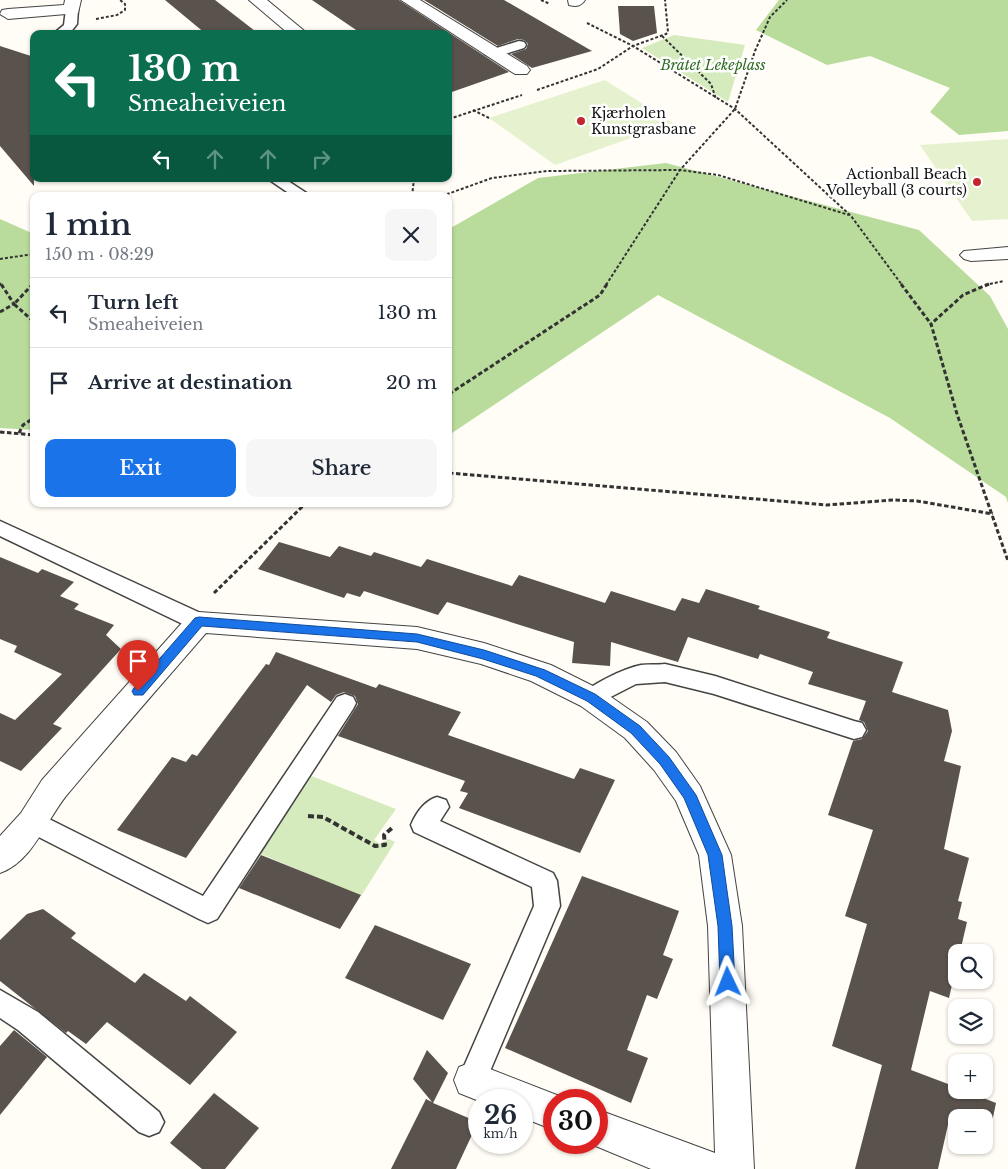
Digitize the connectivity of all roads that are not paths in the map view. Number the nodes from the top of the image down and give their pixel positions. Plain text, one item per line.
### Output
1 (257, 0) edge
2 (409, 0) edge
3 (72, 10) edge
4 (3, 15) edge
5 (64, 30) edge
6 (295, 30) edge
7 (519, 45) dead end
8 (492, 54) junction
9 (521, 70) dead end
10 (280, 182) edge
11 (296, 192) edge
12 (1008, 253) edge
13 (971, 255) dead end
14 (0, 528) edge
15 (194, 620) junction
16 (591, 698) junction
17 (345, 703) dead end
18 (854, 730) dead end
19 (430, 816) road end
20 (32, 822) junction
21 (0, 859) edge
22 (0, 1002) edge
23 (472, 1080) joint
24 (543, 1108) edge
25 (149, 1122) dead end
26 (608, 1133) edge
27 (708, 1169) edge
28 (735, 1169) edge

1 - 6 street
2 - 8 street
3 - 4 street
3 - 5 lane
7 - 8 lane
8 - 9 street
10 - 11 lane
12 - 13 street
14 - 15 lane
15 - 16 street
15 - 20 street
16 - 18 lane
16 - 28 street
17 - 20 lane
19 - 23 lane
20 - 21 street
22 - 25 lane
23 - 24 street
26 - 27 street

